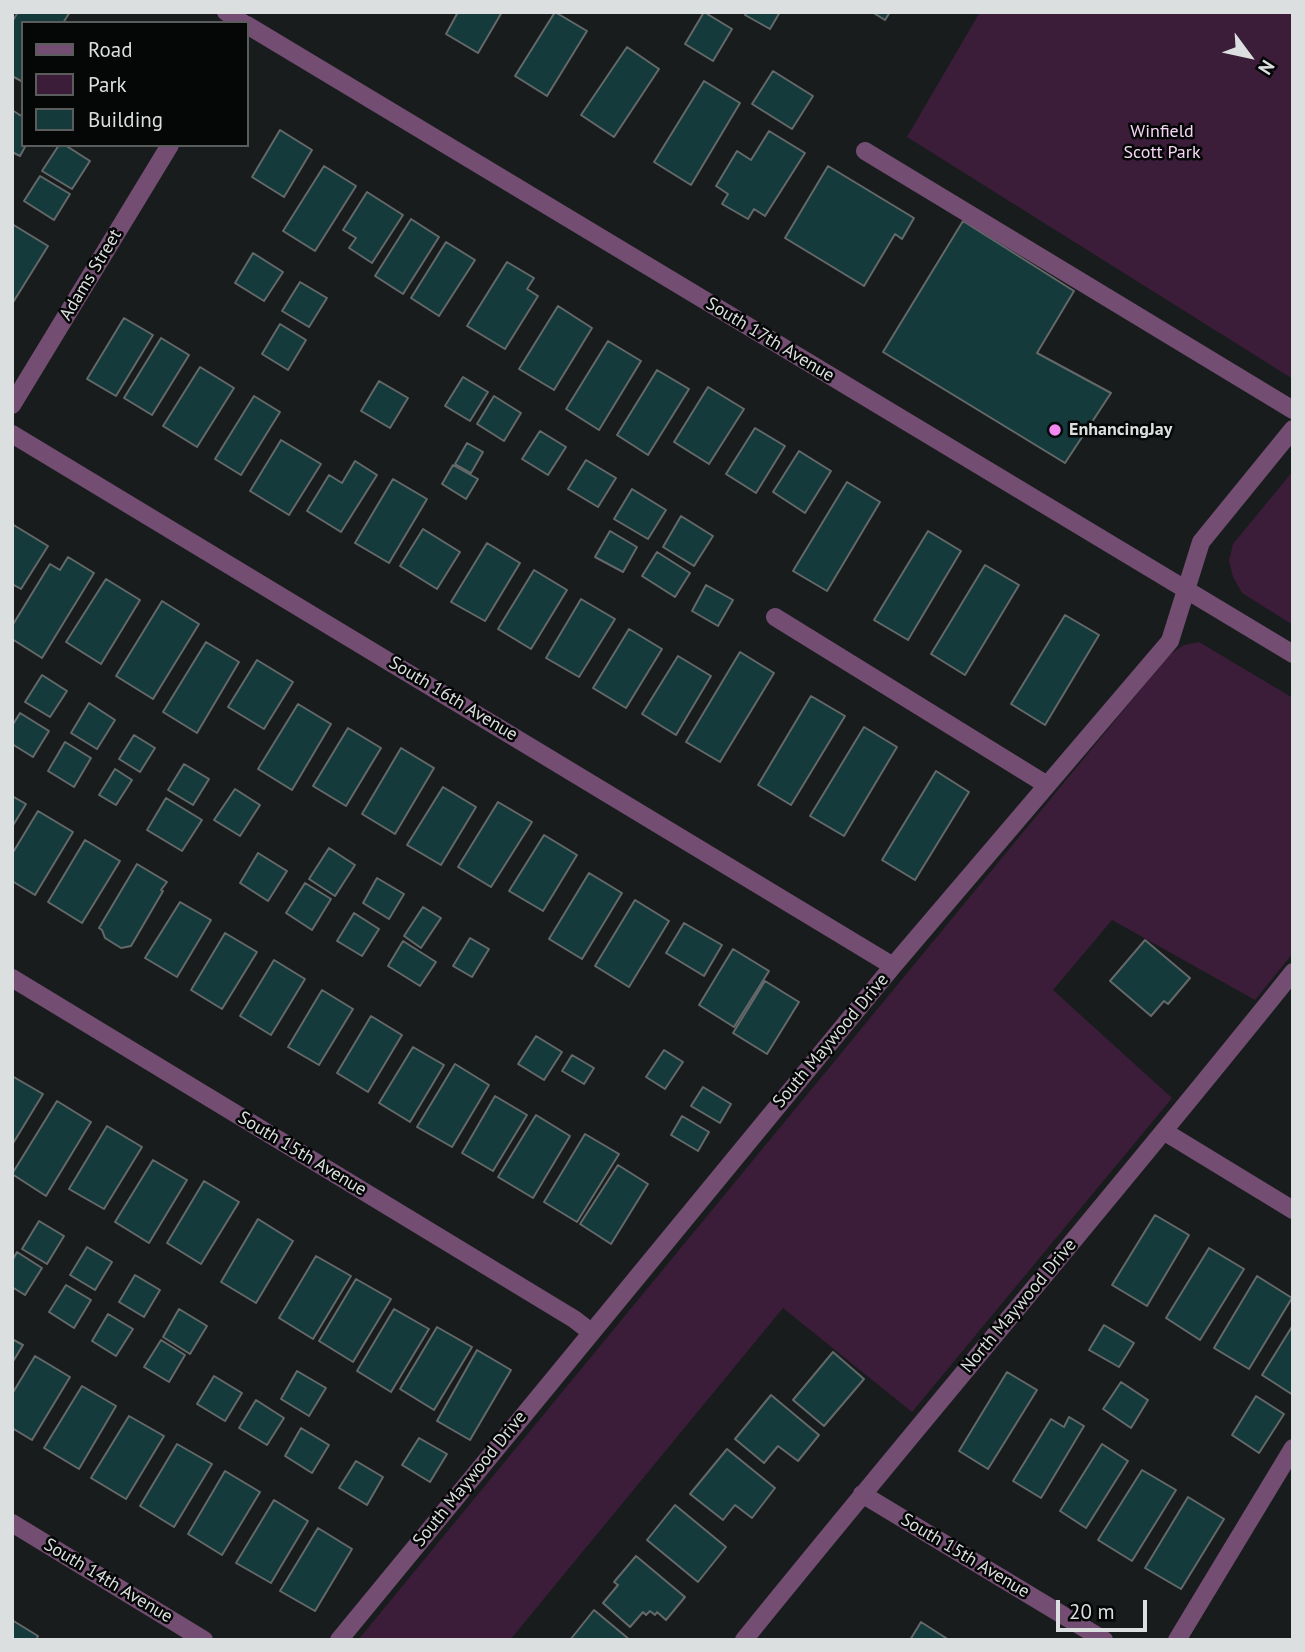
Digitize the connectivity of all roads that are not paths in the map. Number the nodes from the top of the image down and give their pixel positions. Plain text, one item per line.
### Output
1 (248, 26) edge
2 (169, 147) edge
3 (864, 151) dead end
4 (12, 405) edge
5 (1293, 410) edge
6 (1293, 429) edge
7 (12, 434) edge
8 (1186, 590) junction
9 (775, 617) dead end
10 (1293, 654) edge
11 (1047, 785) junction
12 (893, 965) junction
13 (1293, 972) edge
14 (12, 978) edge
15 (1165, 1132) junction
16 (1293, 1210) edge
17 (591, 1332) junction
18 (1293, 1448) edge
19 (862, 1494) junction
20 (12, 1523) edge
21 (204, 1640) edge
22 (339, 1640) edge
23 (744, 1640) edge
24 (1104, 1640) edge
25 (1177, 1640) edge

1 - 8 street, South 17th Avenue
2 - 4 street, Adams Street
3 - 5 street
6 - 8 street, South Maywood Drive
7 - 12 street, South 16th Avenue
8 - 10 street, South 17th Avenue
8 - 11 street, South Maywood Drive
9 - 11 street
11 - 12 street, South Maywood Drive
12 - 17 street, South Maywood Drive
13 - 15 street, North Maywood Drive
14 - 17 street, South 15th Avenue
15 - 16 street
15 - 19 street, North Maywood Drive
17 - 22 street, South Maywood Drive
18 - 25 street
19 - 23 street, North Maywood Drive
19 - 24 street, South 15th Avenue
20 - 21 street, South 14th Avenue

